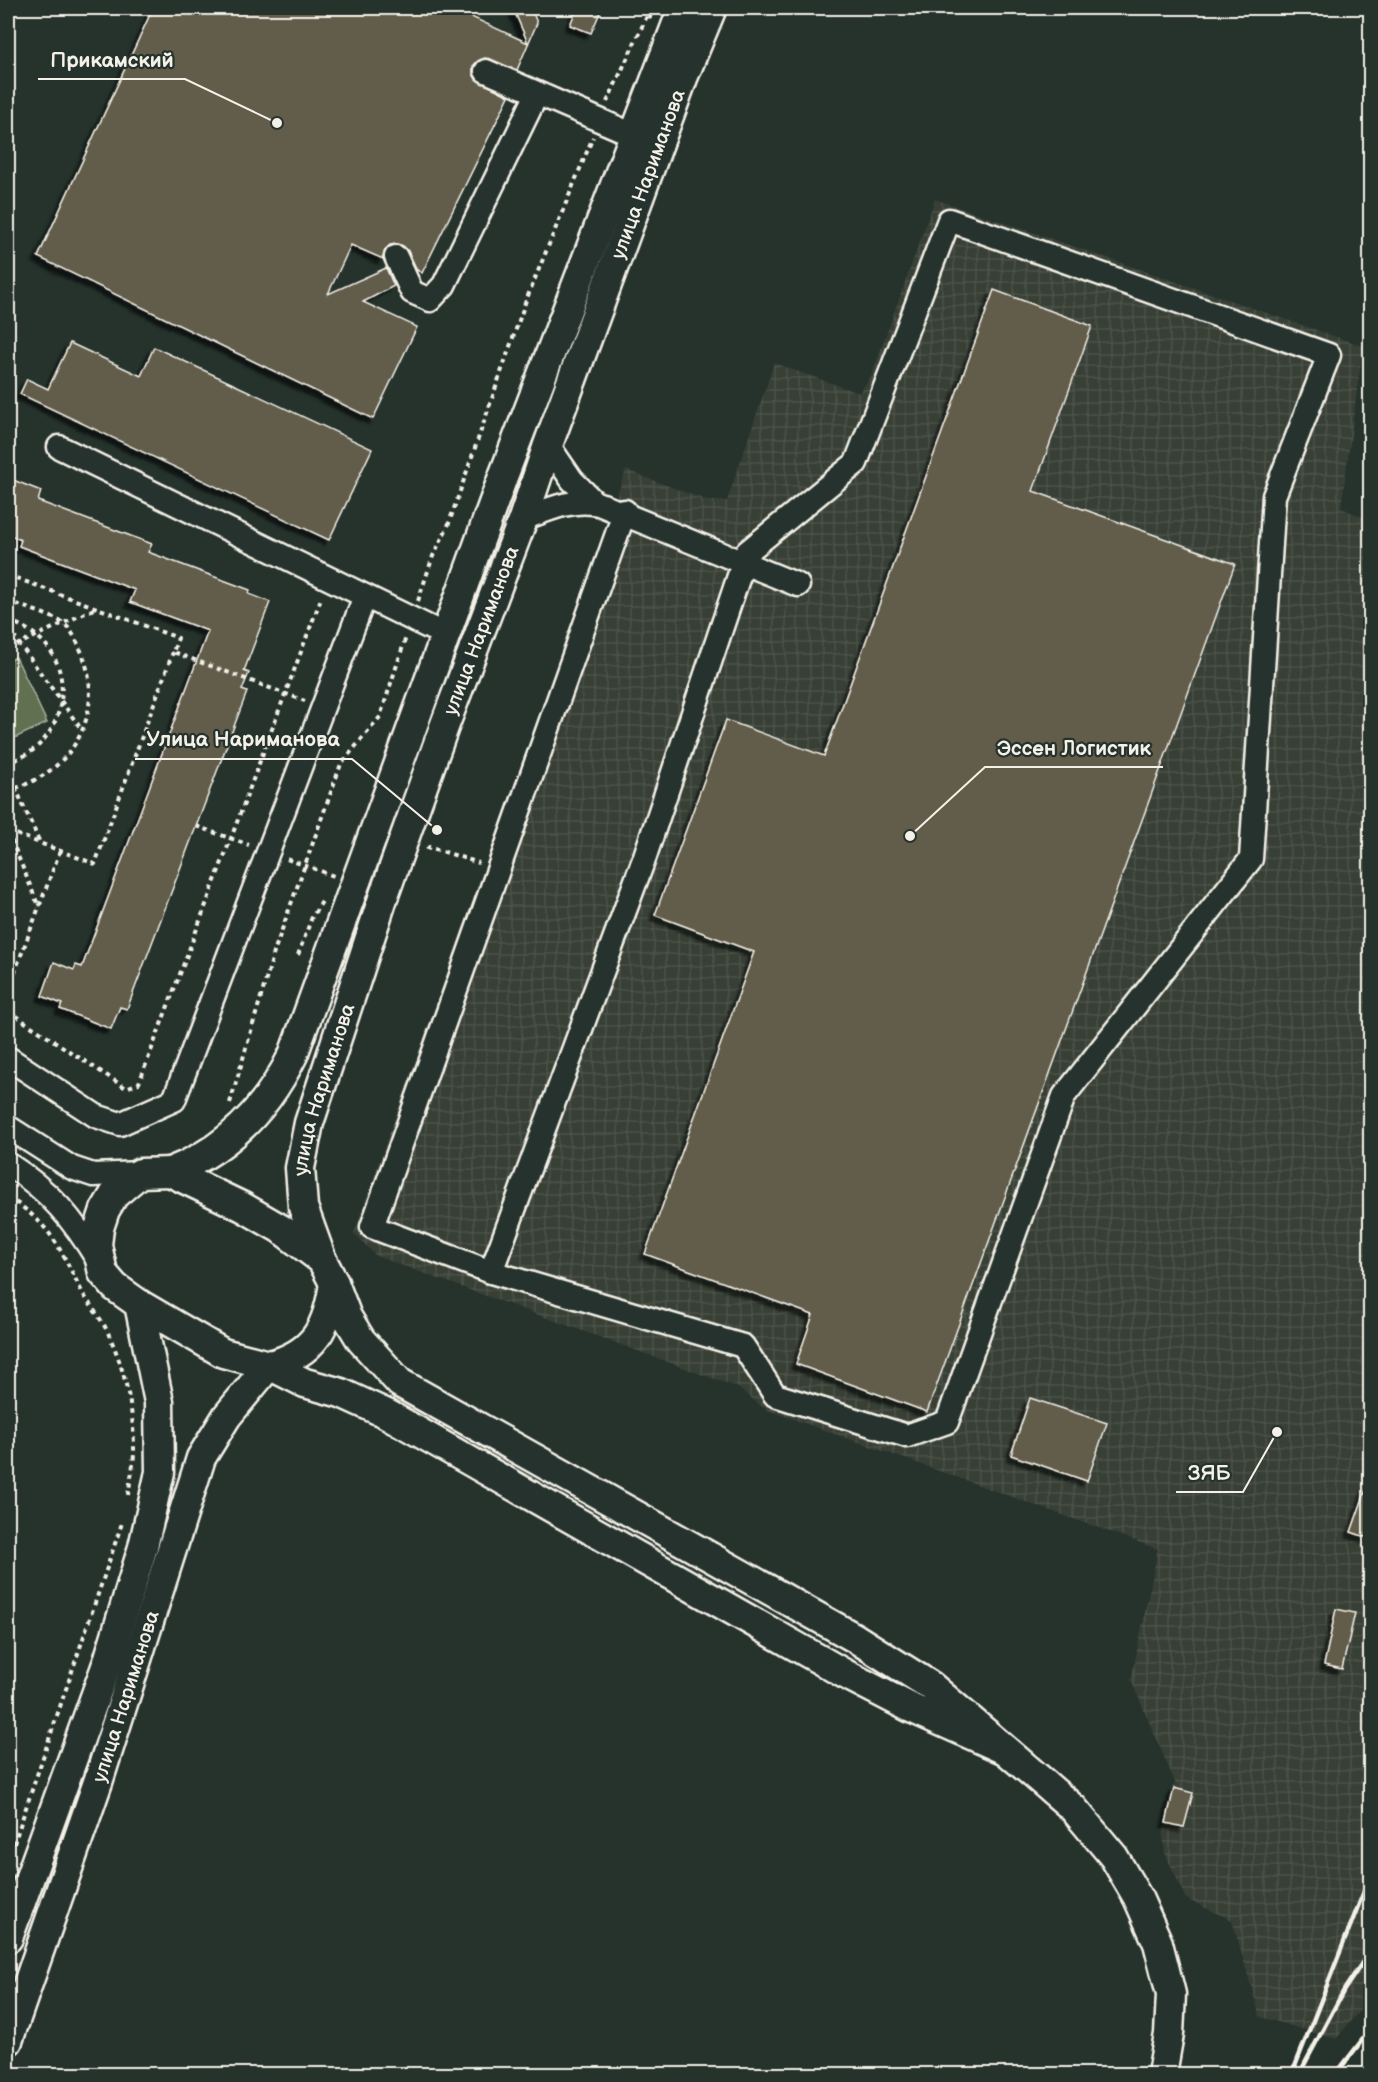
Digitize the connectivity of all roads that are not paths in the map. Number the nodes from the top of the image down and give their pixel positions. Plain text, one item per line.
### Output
1 (683, 8) edge
2 (712, 8) edge
3 (486, 71) dead end
4 (537, 94) junction
5 (634, 135) junction
6 (396, 257) dead end
7 (548, 445) junction
8 (58, 447) dead end
9 (594, 502) junction
10 (625, 511) junction
11 (524, 519) junction
12 (747, 552) junction
13 (798, 585) dead end
14 (365, 596) junction
15 (445, 635) junction
16 (8, 1058) edge
17 (8, 1127) edge
18 (8, 1164) edge
19 (170, 1172) junction
20 (140, 1173) junction
21 (99, 1262) junction
22 (328, 1271) junction
23 (491, 1272) junction
24 (139, 1304) junction
25 (269, 1365) junction
26 (1005, 1750) junction
27 (8, 1938) edge
28 (8, 2041) edge
29 (1162, 2074) edge

1 - 5 main road, улица Нариманова
2 - 7 main road, улица Нариманова
3 - 4 street
4 - 5 street
4 - 6 street
5 - 15 main road, улица Нариманова
7 - 9 street
7 - 11 main road, улица Нариманова
8 - 14 street
9 - 10 street
9 - 11 street
9 - 13 street
10 - 12 street
10 - 23 street
11 - 22 main road, улица Нариманова
12 - 23 street
12 - 23 street
14 - 15 street
14 - 16 street
15 - 19 main road, улица Нариманова
17 - 20 street
18 - 21 street
19 - 20 main road
19 - 22 main road
20 - 21 main road
21 - 24 main road
22 - 25 main road
22 - 26 main road, улица Нариманова
24 - 25 main road
24 - 27 main road, улица Нариманова
25 - 26 main road
25 - 28 main road, улица Нариманова
26 - 29 main road, улица Нариманова

